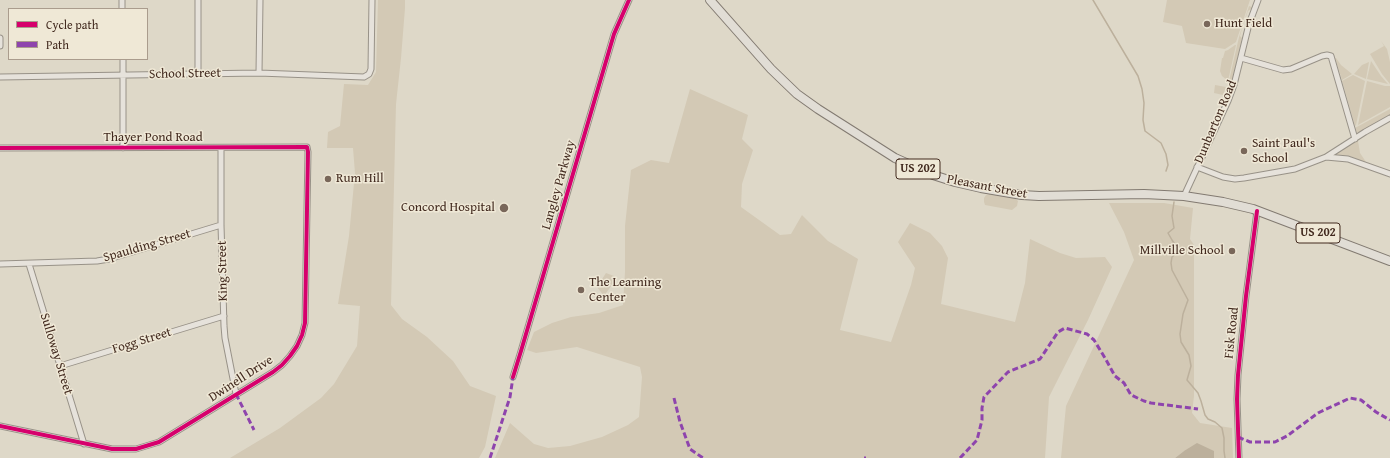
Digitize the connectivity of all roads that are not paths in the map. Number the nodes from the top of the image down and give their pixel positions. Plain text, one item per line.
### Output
1 (198, 0) edge
2 (260, 0) edge
3 (372, 0) edge
4 (629, 0) edge
5 (710, 0) edge
6 (1258, 0) edge
7 (0, 38) edge
8 (0, 46) edge
9 (1241, 58) junction
10 (123, 60) edge
11 (259, 73) junction
12 (198, 74) junction
13 (123, 75) junction
14 (0, 77) edge
15 (1390, 118) edge
16 (1355, 138) junction
17 (307, 147) joint
18 (0, 148) edge
19 (123, 148) junction
20 (222, 148) junction
21 (1326, 157) junction
22 (1197, 167) junction
23 (1390, 174) edge
24 (1184, 196) junction
25 (1257, 211) junction
26 (221, 225) junction
27 (1390, 261) edge
28 (0, 264) edge
29 (29, 264) junction
30 (224, 316) junction
31 (60, 366) junction
32 (513, 377) dead end
33 (236, 394) junction
34 (0, 426) edge
35 (84, 444) junction
36 (1239, 458) edge

1 - 12 street
2 - 11 street
3 - 11 street, School Street
4 - 32 street, Langley Parkway
5 - 24 main road, Pleasant Street / US 202
6 - 9 street, Dunbarton Road
7 - 8 street
9 - 16 street
9 - 22 street, Dunbarton Road
10 - 13 street
11 - 12 street, School Street
12 - 13 street, School Street
13 - 14 street, School Street
13 - 19 street
15 - 16 street
16 - 21 street
17 - 20 street, Thayer Pond Road
17 - 33 street, Dwinell Drive
18 - 19 street, Thayer Pond Road
19 - 20 street, Thayer Pond Road
20 - 26 street, King Street
21 - 22 street
21 - 23 street
22 - 24 street, Dunbarton Road
24 - 25 main road, US 202
25 - 27 main road, US 202
25 - 36 street, Fisk Road
26 - 29 street, Spaulding Street
26 - 30 street, King Street
28 - 29 street, Spaulding Street
29 - 31 street, Sulloway Street
30 - 31 street, Fogg Street
30 - 33 street, King Street
31 - 35 street, Sulloway Street
33 - 35 street, Dwinell Drive
34 - 35 street, Dwinell Drive

